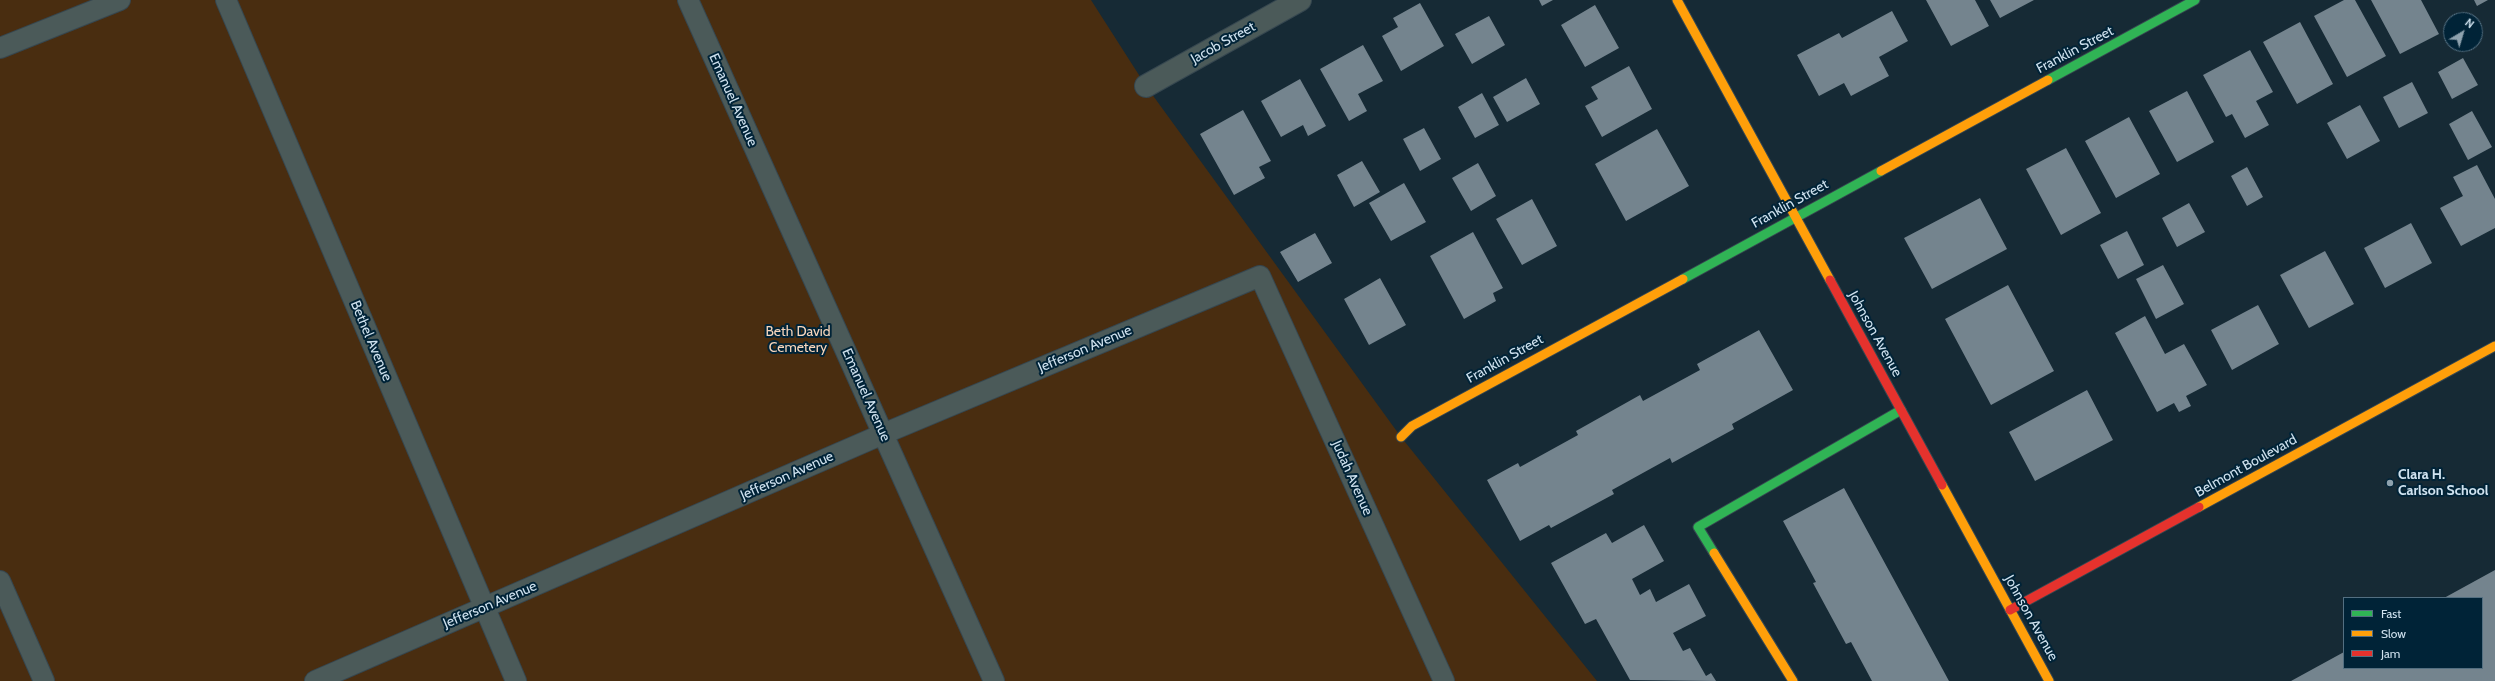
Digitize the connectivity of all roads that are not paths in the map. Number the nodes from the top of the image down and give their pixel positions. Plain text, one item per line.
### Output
1 (120, 0) edge
2 (226, 0) edge
3 (688, 0) edge
4 (1300, 0) edge
5 (1677, 0) edge
6 (2195, 0) edge
7 (0, 48) edge
8 (1146, 86) dead end
9 (1795, 217) junction
10 (1260, 276) joint
11 (2495, 346) edge
12 (1900, 410) junction
13 (883, 434) junction
14 (1401, 437) dead end
15 (0, 581) edge
16 (484, 608) junction
17 (2010, 610) junction
18 (44, 681) edge
19 (315, 681) edge
20 (516, 681) edge
21 (994, 681) edge
22 (1444, 681) edge
23 (1793, 681) edge
24 (2049, 681) edge

1 - 7 lane
2 - 16 lane, Bethel Avenue
3 - 13 lane, Emanuel Avenue
4 - 8 street, Jacob Street
5 - 9 street, Johnson Avenue
6 - 9 street, Franklin Street
9 - 12 street, Johnson Avenue
9 - 14 street, Franklin Street
10 - 13 lane, Jefferson Avenue
10 - 22 lane, Judah Avenue
11 - 17 street, Belmont Boulevard
12 - 17 street, Johnson Avenue
12 - 23 street
13 - 16 lane, Jefferson Avenue
13 - 21 lane, Emanuel Avenue
15 - 18 lane
16 - 19 lane, Jefferson Avenue
16 - 20 lane, Bethel Avenue
17 - 24 street, Johnson Avenue

